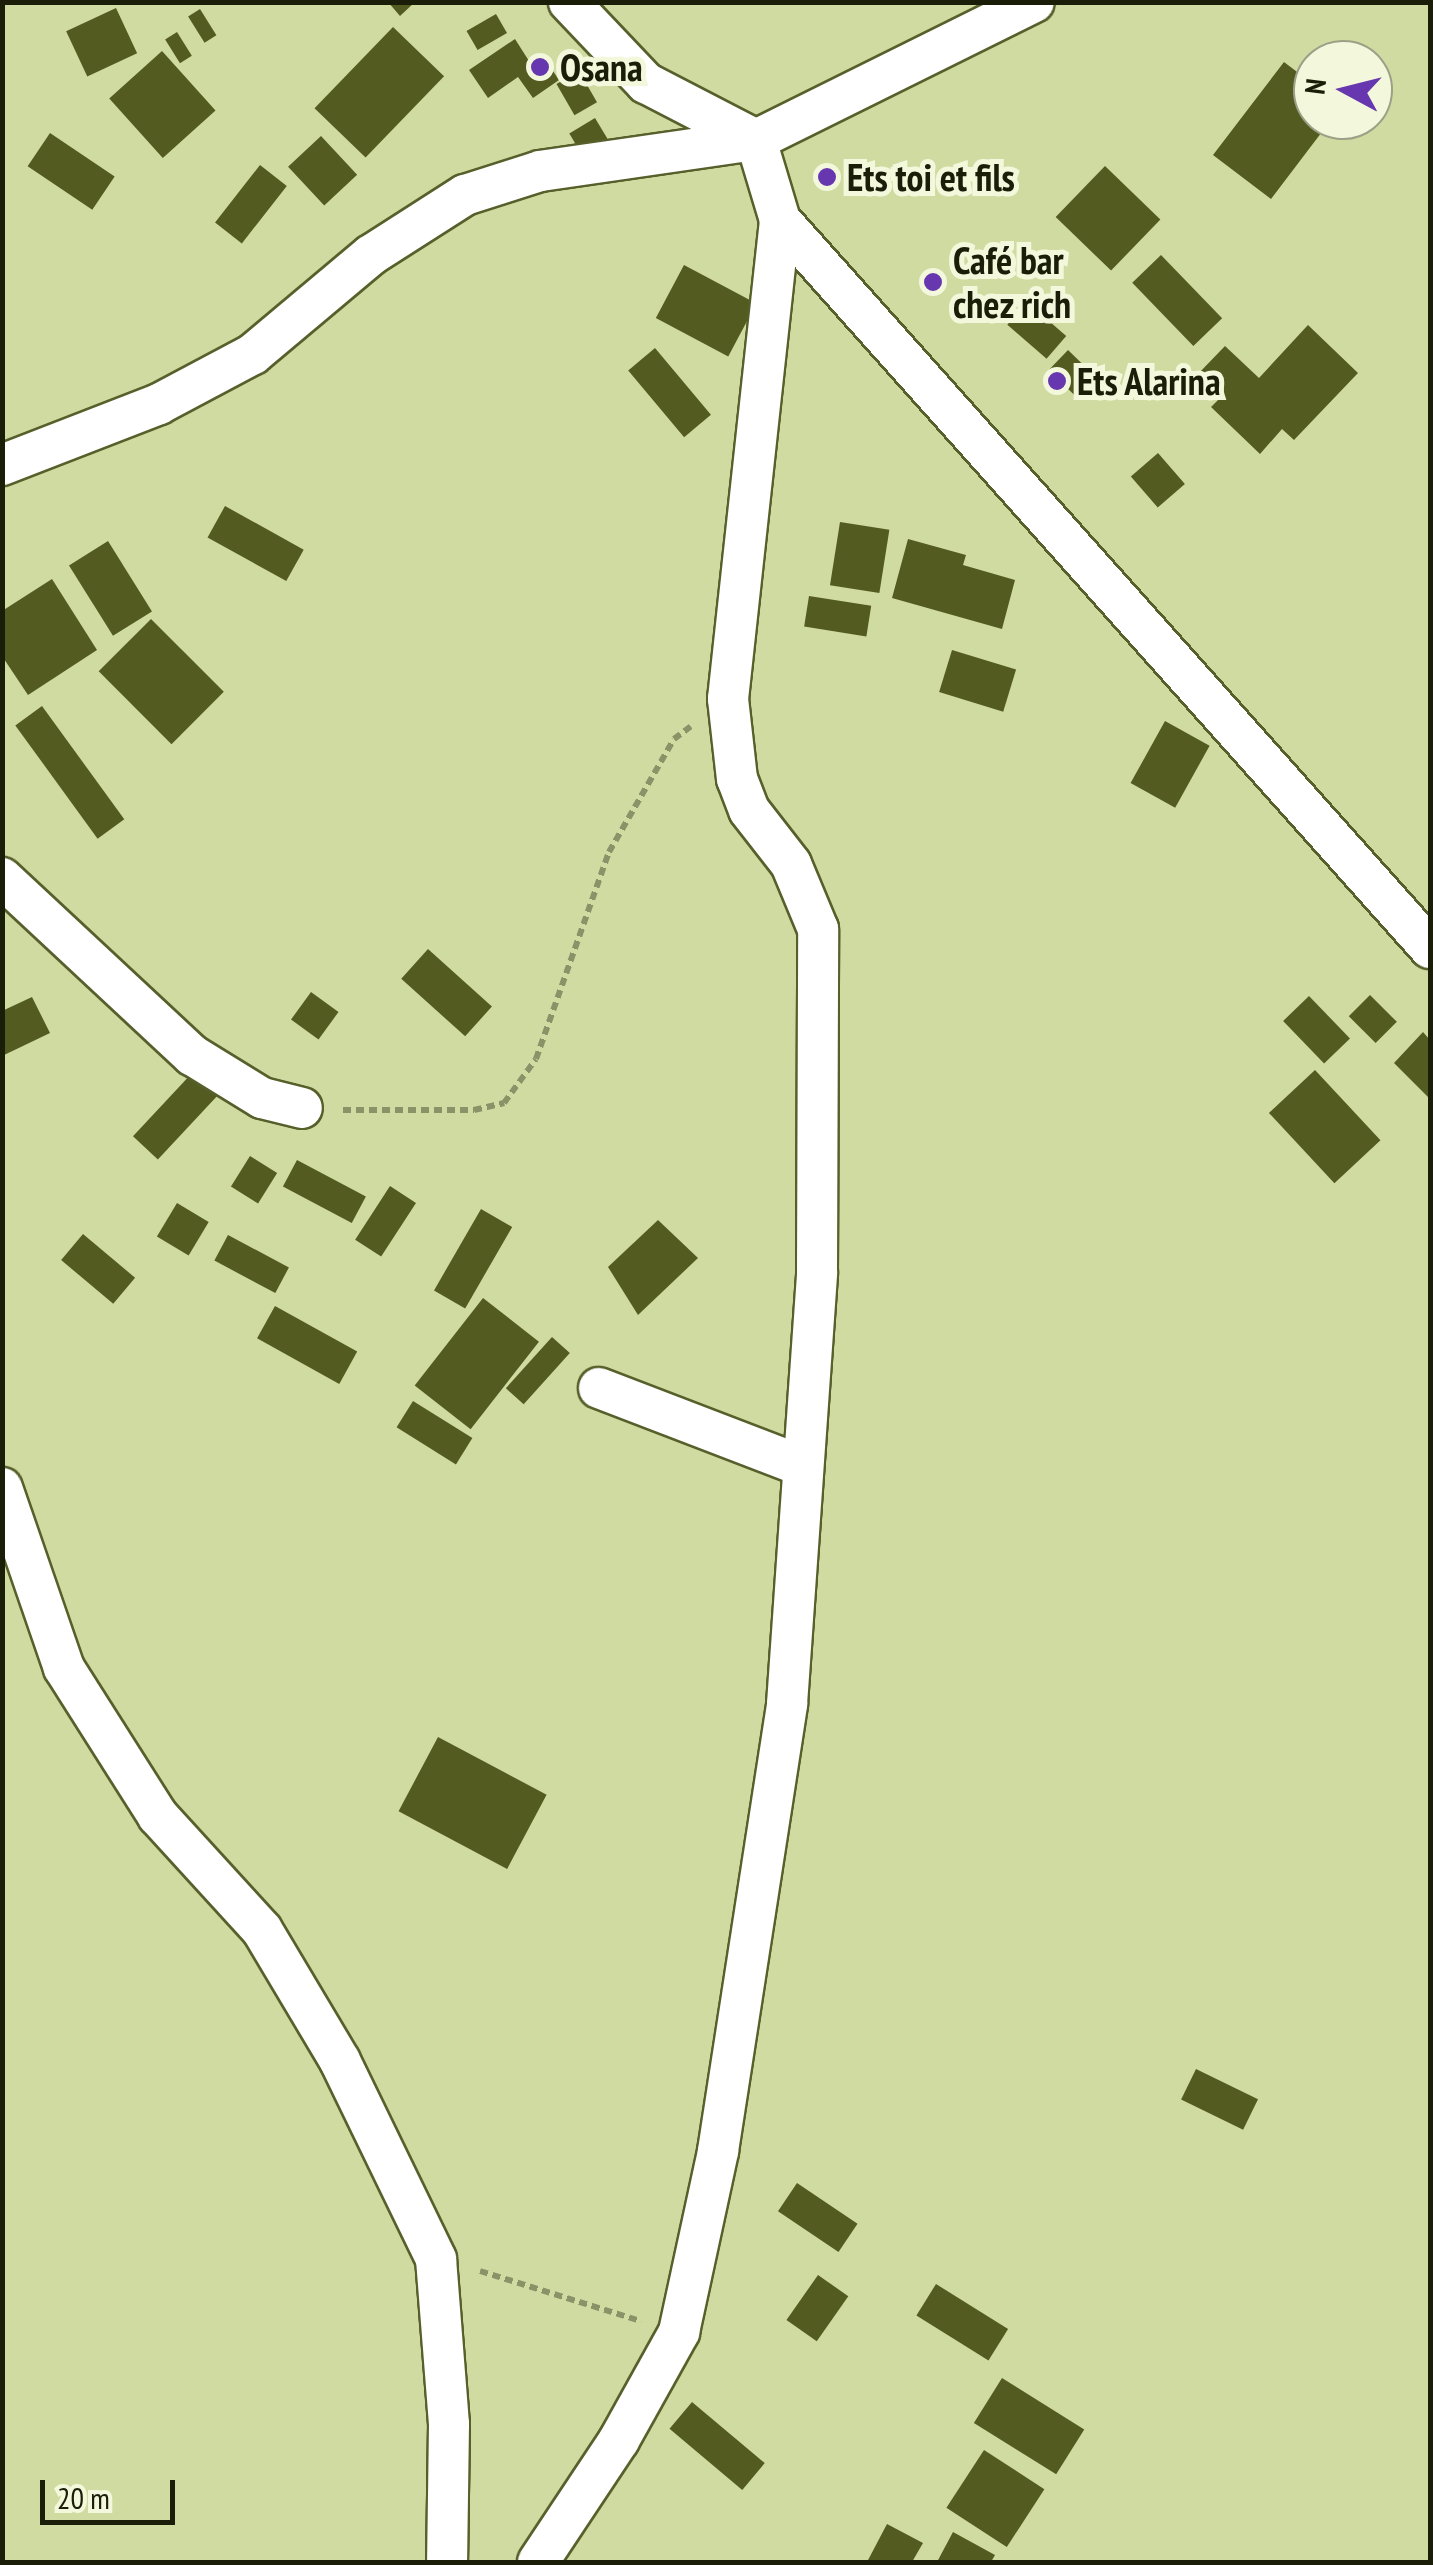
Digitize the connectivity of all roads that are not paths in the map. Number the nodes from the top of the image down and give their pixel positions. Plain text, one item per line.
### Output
1 (569, 2) edge
2 (1034, 2) edge
3 (756, 140) junction
4 (780, 220) junction
5 (2, 465) edge
6 (2, 878) edge
7 (1430, 948) edge
8 (302, 1108) road end
9 (599, 1388) dead end
10 (802, 1466) junction
11 (2, 1488) edge
12 (447, 2562) edge
13 (538, 2562) edge

1 - 3 street
2 - 3 street
3 - 4 street
3 - 5 street
4 - 7 street
4 - 10 street
6 - 8 street
9 - 10 street
10 - 13 street
11 - 12 street

